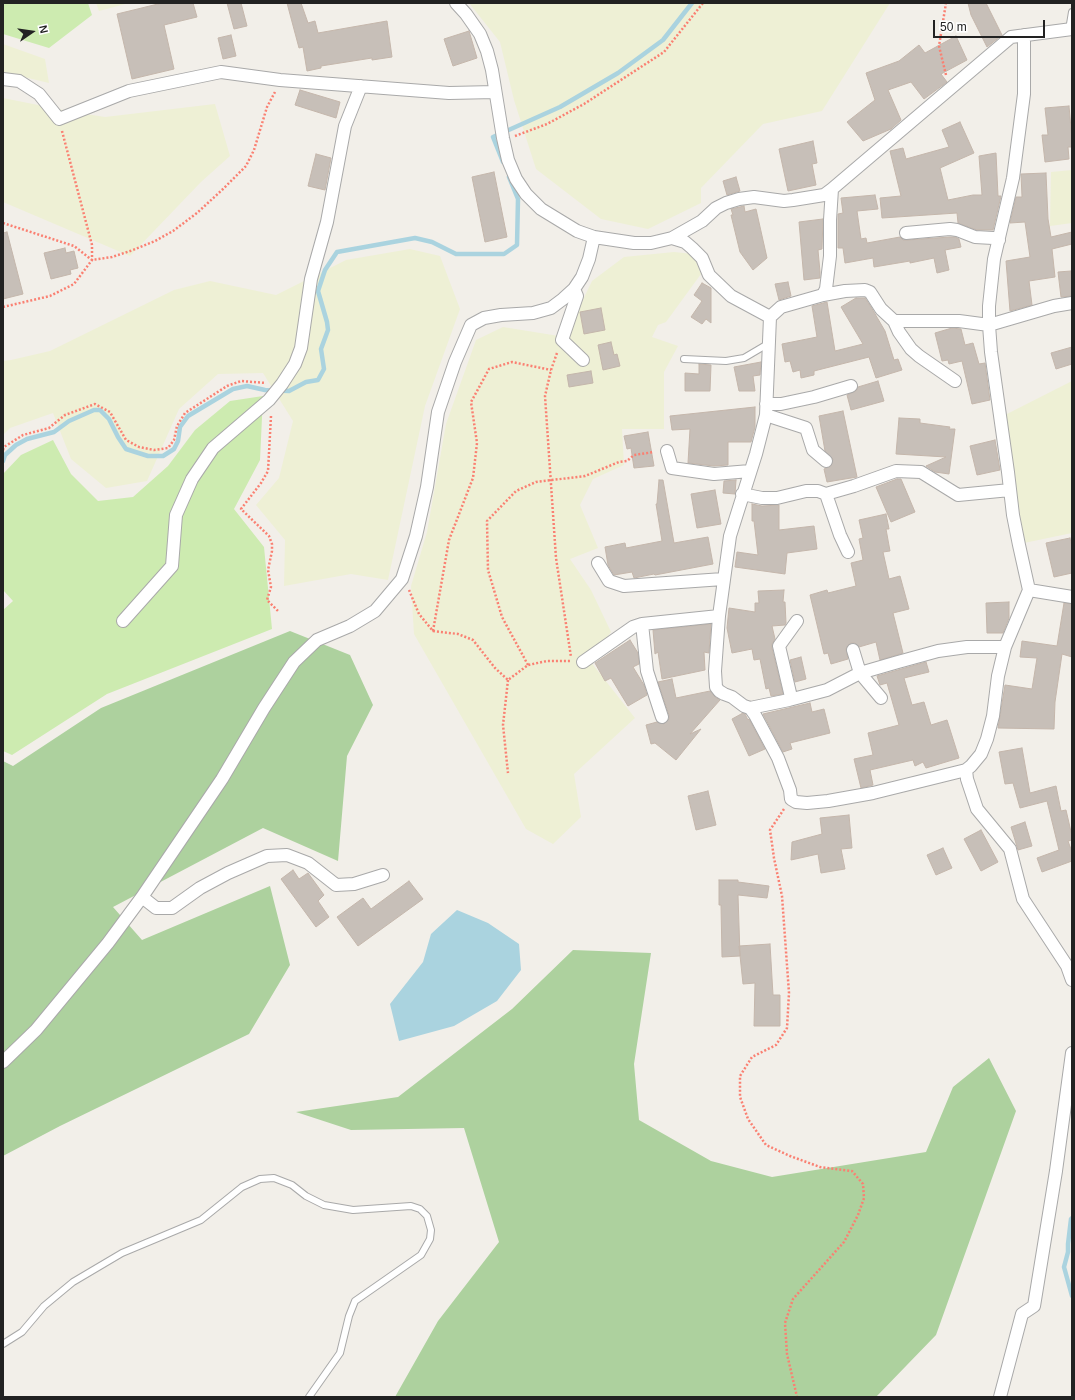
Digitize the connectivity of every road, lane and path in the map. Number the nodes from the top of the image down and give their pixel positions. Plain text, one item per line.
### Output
1 (456, 3) edge
2 (703, 3) edge
3 (946, 3) edge
4 (1072, 12) edge
5 (1071, 29) edge
6 (1024, 35) junction
7 (3, 79) edge
8 (280, 80) junction
9 (361, 86) junction
10 (953, 86) junction
11 (495, 92) junction
12 (59, 119) junction
13 (503, 138) junction
14 (832, 189) junction
15 (3, 224) edge
16 (906, 233) dead end
17 (594, 238) junction
18 (672, 238) junction
19 (999, 240) junction
20 (92, 260) junction
21 (574, 289) junction
22 (823, 295) junction
23 (1072, 303) edge
24 (3, 307) edge
25 (770, 317) junction
26 (894, 321) junction
27 (989, 326) junction
28 (562, 340) junction
29 (769, 345) junction
30 (684, 359) dead end
31 (583, 360) dead end
32 (551, 370) junction
33 (955, 381) dead end
34 (280, 386) junction
35 (851, 386) dead end
36 (269, 400) junction
37 (766, 410) junction
38 (3, 450) edge
39 (667, 451) joint
40 (826, 460) dead end
41 (750, 471) junction
42 (552, 480) junction
43 (1010, 490) junction
44 (742, 494) junction
45 (826, 494) junction
46 (848, 552) dead end
47 (598, 563) dead end
48 (402, 579) junction
49 (723, 579) junction
50 (1030, 590) junction
51 (1072, 597) edge
52 (278, 612) dead end
53 (719, 616) junction
54 (797, 621) dead end
55 (123, 622) dead end
56 (642, 624) junction
57 (433, 631) junction
58 (1005, 647) junction
59 (853, 650) dead end
60 (577, 662) junction
61 (528, 665) junction
62 (860, 673) junction
63 (508, 680) junction
64 (881, 698) dead end
65 (790, 700) junction
66 (750, 708) junction
67 (662, 717) dead end
68 (966, 770) junction
69 (508, 773) dead end
70 (791, 799) junction
71 (383, 875) dead end
72 (142, 897) junction
73 (1072, 980) edge
74 (1072, 1053) edge
75 (3, 1062) edge
76 (3, 1344) edge
77 (309, 1397) edge
78 (797, 1397) edge
79 (1000, 1397) edge

1 - 11 street
2 - 13 path
3 - 10 path
4 - 5 lane
5 - 6 street
6 - 10 street
6 - 19 street
7 - 12 street
8 - 9 street
8 - 12 street
8 - 20 path
9 - 11 street
9 - 34 street
10 - 14 street
11 - 13 street
12 - 20 path
13 - 17 street
14 - 18 street
14 - 22 street
15 - 20 path
16 - 19 street
17 - 18 street
17 - 21 street
18 - 25 street
19 - 27 street
20 - 24 path
21 - 28 street
21 - 48 street
22 - 25 street
22 - 26 street
23 - 27 street
25 - 29 street
26 - 27 street
26 - 33 street
27 - 43 street
28 - 31 street
28 - 32 path
29 - 30 lane
29 - 37 street
32 - 42 path
32 - 57 path
34 - 36 street
34 - 38 path
35 - 37 street
36 - 52 path
36 - 55 street
37 - 40 street
37 - 41 street
39 - 41 street
39 - 42 path
41 - 44 street
42 - 60 path
42 - 61 path
43 - 45 street
43 - 50 street
44 - 45 street
44 - 49 street
45 - 46 street
47 - 49 street
48 - 57 path
48 - 72 street
49 - 53 street
50 - 51 street
50 - 58 street
53 - 56 street
53 - 66 street
54 - 65 street
56 - 60 street
56 - 67 street
57 - 63 path
58 - 62 street
58 - 68 street
59 - 62 street
60 - 61 path
61 - 63 path
62 - 64 street
62 - 65 street
63 - 69 path
65 - 66 street
66 - 70 street
68 - 70 street
68 - 73 street
70 - 78 path
71 - 72 street
72 - 75 street
74 - 79 street
76 - 77 lane

